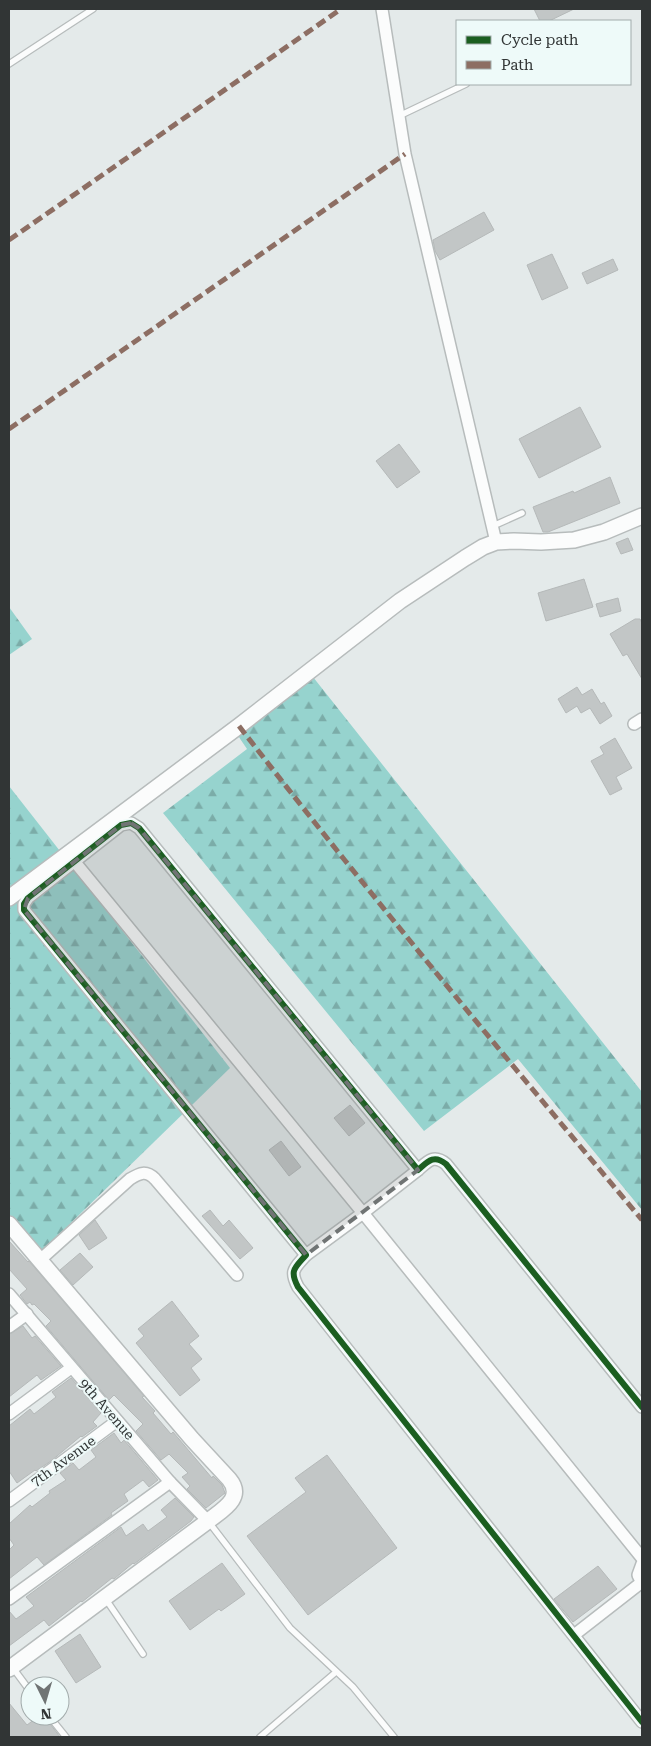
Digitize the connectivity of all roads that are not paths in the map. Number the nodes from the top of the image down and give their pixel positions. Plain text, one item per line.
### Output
1 (94, 9) edge
2 (382, 9) edge
3 (9, 64) edge
4 (464, 85) edge
5 (399, 116) junction
6 (522, 513) dead end
7 (642, 516) edge
8 (493, 526) junction
9 (496, 542) junction
10 (74, 861) junction
11 (9, 898) edge
12 (418, 1170) junction
13 (363, 1213) junction
14 (9, 1224) edge
15 (306, 1255) junction
16 (40, 1260) junction
17 (237, 1274) dead end
18 (9, 1294) edge
19 (27, 1314) junction
20 (9, 1327) edge
21 (71, 1368) junction
22 (642, 1407) edge
23 (9, 1414) edge
24 (118, 1421) junction
25 (170, 1482) junction
26 (9, 1501) edge
27 (208, 1521) junction
28 (642, 1558) edge
29 (642, 1564) edge
30 (642, 1583) edge
31 (104, 1598) junction
32 (9, 1600) edge
33 (574, 1635) junction
34 (144, 1654) dead end
35 (10, 1668) edge
36 (336, 1672) junction
37 (20, 1680) edge
38 (642, 1722) edge
39 (58, 1726) edge
40 (66, 1737) edge
41 (260, 1737) edge
42 (394, 1737) edge

1 - 3 lane
2 - 5 street
4 - 5 lane
5 - 8 street
6 - 8 lane
7 - 9 street
8 - 9 street
9 - 11 street
10 - 12 street
10 - 13 street
10 - 15 street
12 - 13 street
12 - 22 street
13 - 15 street
13 - 28 street
14 - 16 street
15 - 33 street
16 - 17 street
16 - 27 street
18 - 19 street, 9th Avenue
19 - 20 street
19 - 21 street, 9th Avenue
21 - 23 street
21 - 24 street, 9th Avenue
24 - 25 street, 9th Avenue
24 - 26 street, 7th Avenue
25 - 27 street, 9th Avenue
25 - 32 street
27 - 31 street
27 - 36 lane
29 - 30 street
30 - 33 street
31 - 34 lane
31 - 35 street
33 - 38 street
35 - 37 lane
36 - 41 lane
36 - 42 lane
39 - 40 lane

